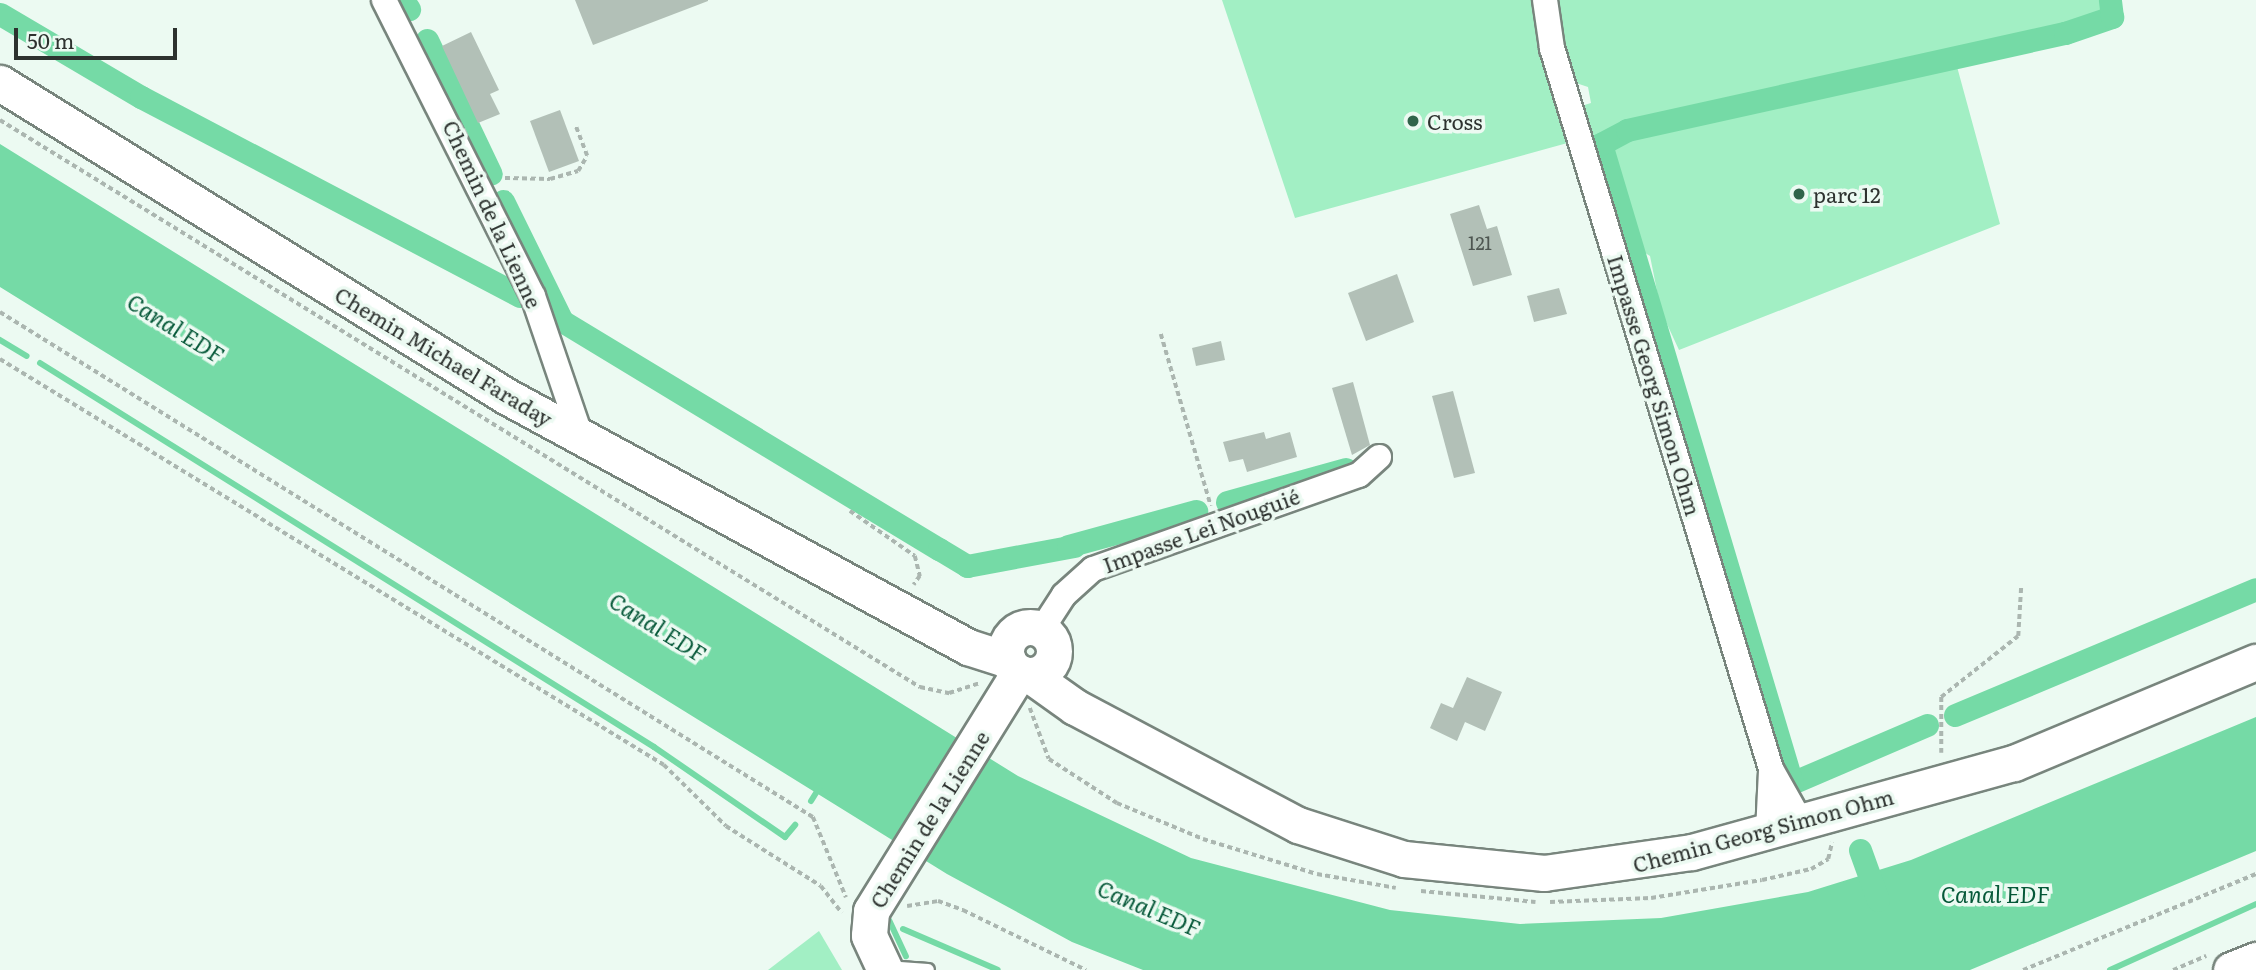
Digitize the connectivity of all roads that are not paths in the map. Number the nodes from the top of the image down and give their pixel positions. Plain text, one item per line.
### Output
1 (384, 0) edge
2 (1545, 0) edge
3 (0, 83) edge
4 (581, 438) junction
5 (1379, 457) dead end
6 (1028, 654) junction
7 (2256, 662) edge
8 (1771, 769) junction
9 (1801, 822) junction
10 (1768, 832) junction
11 (2256, 960) edge
12 (884, 968) edge
13 (928, 970) edge
14 (2231, 970) edge

1 - 4 street, Chemin de la Lienne
2 - 8 street, Impasse Georg Simon Ohm
3 - 4 main road, Chemin Michael Faraday
4 - 6 main road, Chemin Michael Faraday
5 - 6 street, Impasse Lei Nouguié
6 - 10 main road, Chemin Georg Simon Ohm
6 - 12 main road, Chemin de la Lienne
7 - 9 main road, Chemin Georg Simon Ohm
8 - 9 street, Impasse Georg Simon Ohm
8 - 10 street, Impasse Georg Simon Ohm
9 - 10 main road, Chemin Georg Simon Ohm
11 - 14 main road
12 - 13 lane

